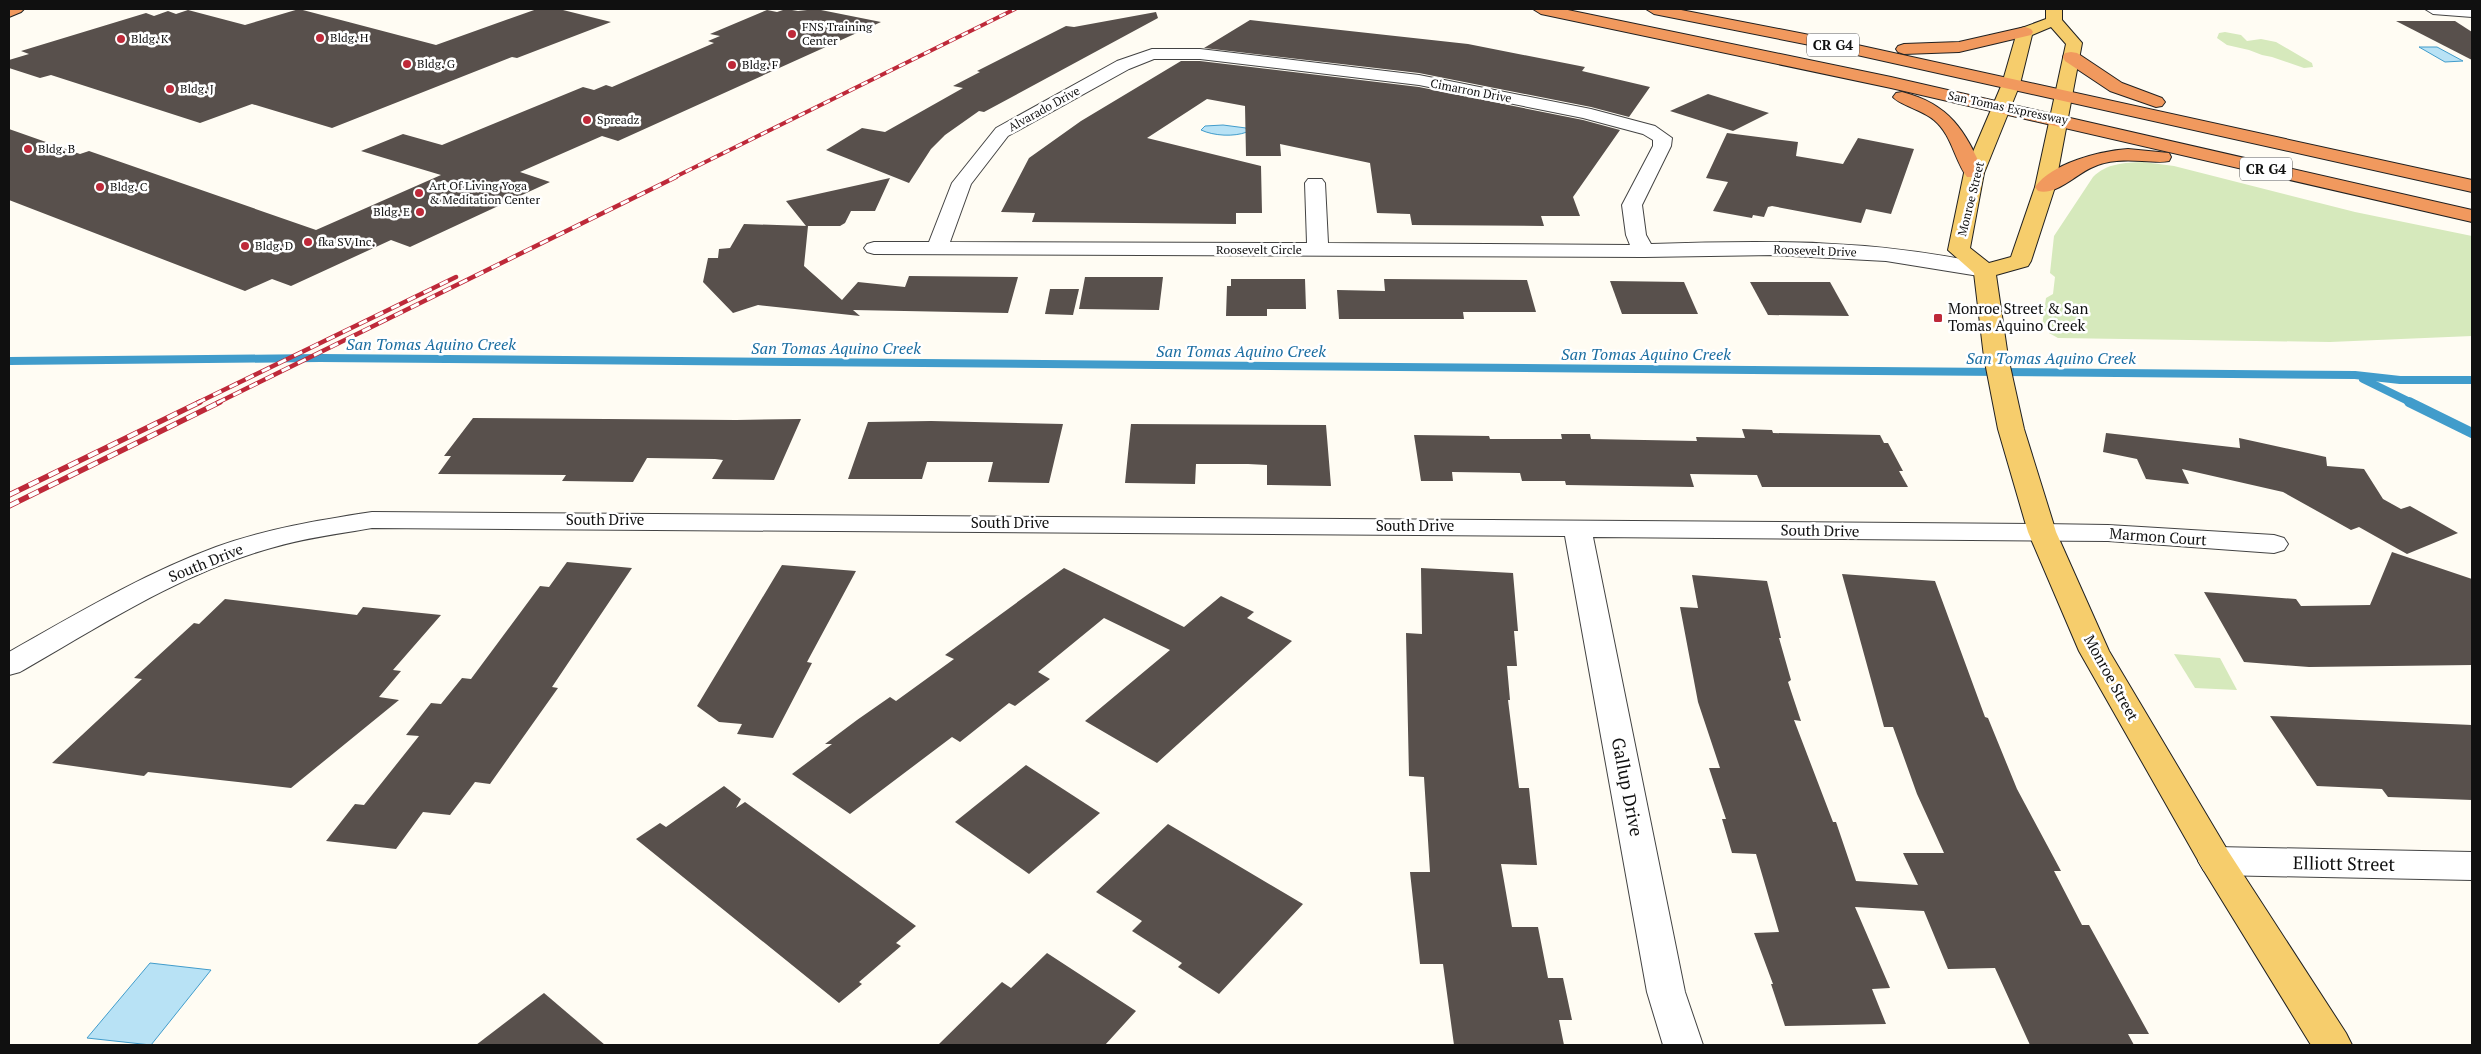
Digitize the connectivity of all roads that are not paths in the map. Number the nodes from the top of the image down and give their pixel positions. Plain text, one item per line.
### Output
1 (16, 9) edge
2 (1541, 9) edge
3 (1654, 9) edge
4 (2433, 9) edge
5 (9, 12) edge
6 (2472, 12) edge
7 (2054, 15) edge
8 (2025, 32) junction
9 (1689, 38) junction
10 (1830, 44) junction
11 (1152, 54) joint
12 (2072, 57) junction
13 (2011, 84) junction
14 (2064, 96) junction
15 (2001, 106) junction
16 (2060, 119) junction
17 (2236, 134) junction
18 (1974, 173) junction
19 (1315, 183) dead end
20 (2472, 186) edge
21 (2045, 187) junction
22 (2472, 217) edge
23 (874, 248) dead end
24 (937, 248) junction
25 (1318, 250) junction
26 (1644, 251) junction
27 (1985, 271) junction
28 (1577, 528) junction
29 (2042, 532) junction
30 (2274, 544) dead end
31 (9, 665) edge
32 (2216, 861) junction
33 (2472, 866) edge
34 (1683, 1045) edge
35 (2332, 1045) edge

1 - 5 highway
2 - 9 highway, San Tomas Expressway / CR G4
3 - 10 highway, San Tomas Expressway / CR G4
4 - 6 street
7 - 8 main road
7 - 12 main road
8 - 10 highway
8 - 13 main road, Monroe Street
9 - 15 highway, San Tomas Expressway / CR G4
9 - 18 highway
10 - 13 highway, San Tomas Expressway / CR G4
11 - 24 street, Alvarado Drive
11 - 26 street, Cimarron Drive
12 - 14 main road
12 - 17 highway
13 - 14 highway, San Tomas Expressway / CR G4
13 - 15 main road, Monroe Street
14 - 16 main road
14 - 17 highway, San Tomas Expressway / CR G4
15 - 16 highway, San Tomas Expressway / CR G4
15 - 18 main road, Monroe Street
16 - 21 main road
16 - 22 highway, San Tomas Expressway / CR G4
17 - 20 highway, San Tomas Expressway / CR G4
18 - 27 main road, Monroe Street
19 - 25 street
21 - 22 highway
21 - 27 main road
23 - 24 street, Roosevelt Circle
24 - 25 street, Roosevelt Circle
25 - 26 street, Roosevelt Circle
26 - 27 street, Roosevelt Drive
27 - 29 main road, Monroe Street
28 - 29 street, South Drive
28 - 31 street, South Drive
28 - 34 street, Gallup Drive
29 - 30 street, Marmon Court
29 - 32 main road, Monroe Street
32 - 33 street, Elliott Street
32 - 35 main road, Monroe Street

